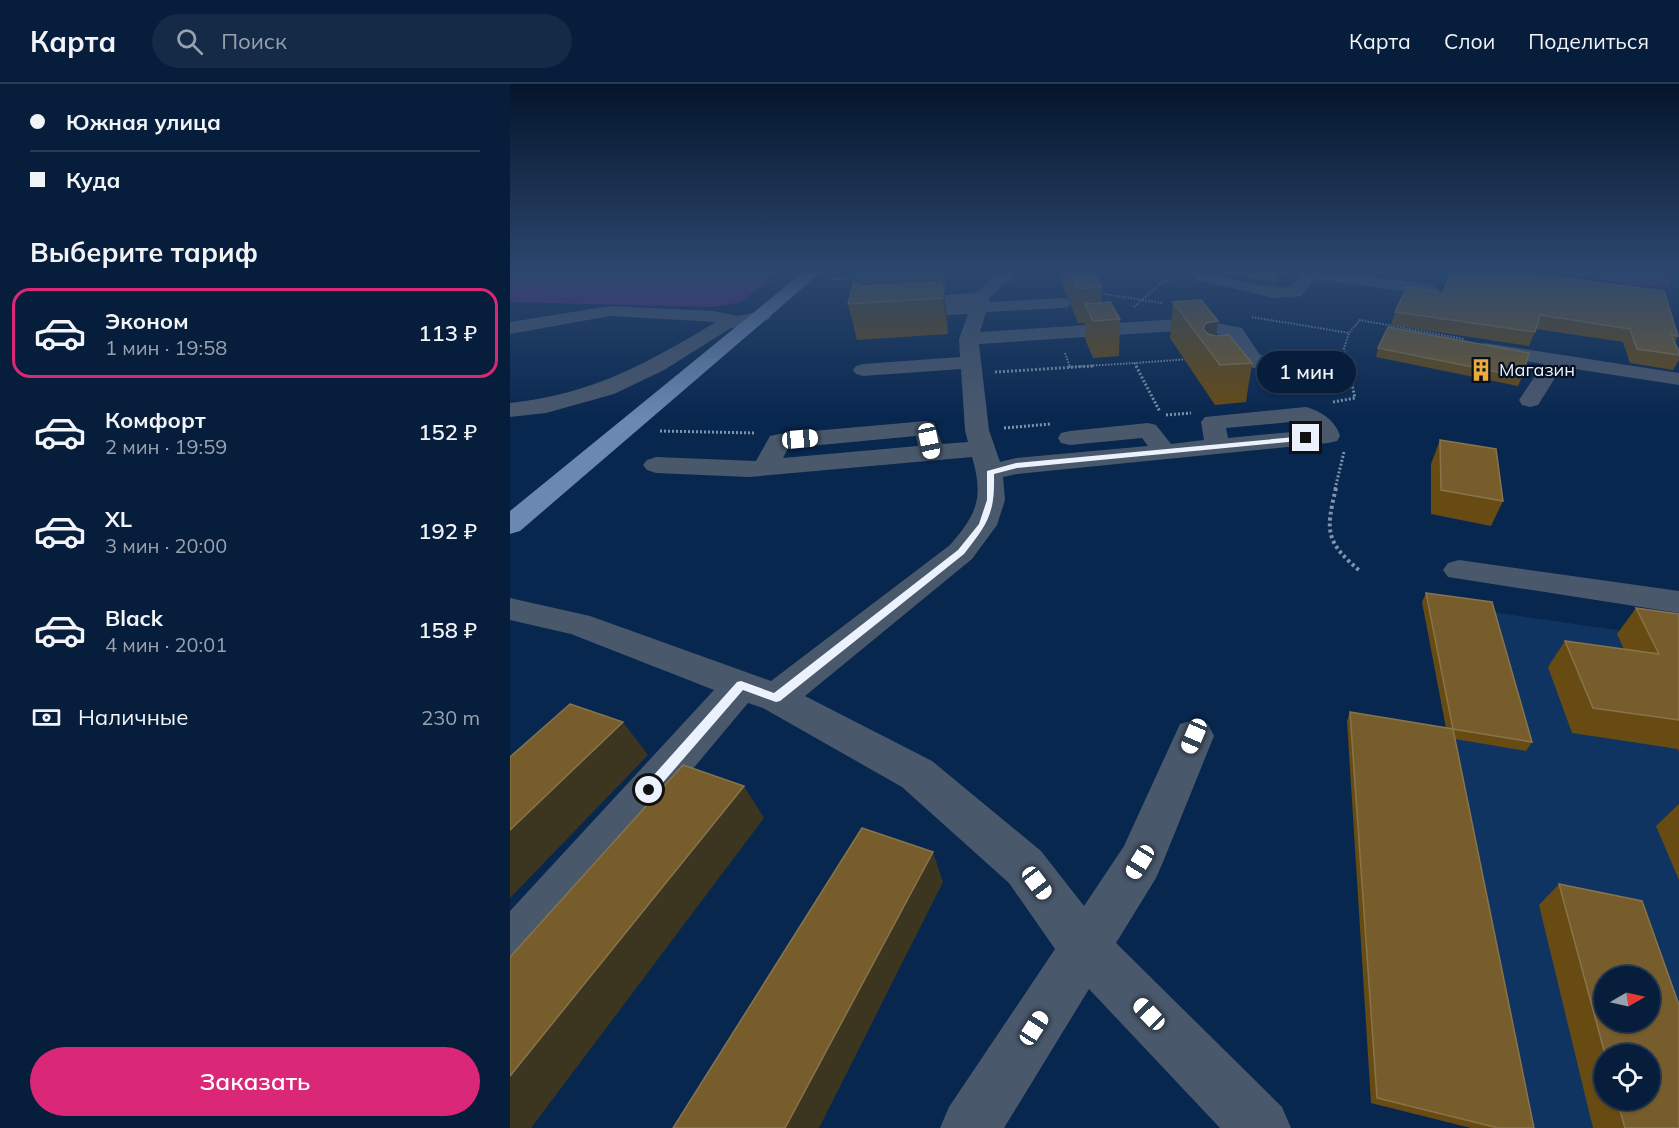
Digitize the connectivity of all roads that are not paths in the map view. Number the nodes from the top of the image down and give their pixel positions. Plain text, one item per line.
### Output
1 (547, 322) edge
2 (731, 322) edge
3 (755, 322) edge
4 (982, 322) edge
5 (510, 328) edge
6 (1468, 343) edge
7 (1304, 357) dead end
8 (971, 358) junction
9 (1556, 360) junction
10 (1254, 362) junction
11 (1233, 363) edge
12 (863, 370) dead end
13 (1679, 379) edge
14 (1530, 400) dead end
15 (510, 410) edge
16 (1218, 447) dead end
17 (996, 462) junction
18 (656, 465) dead end
19 (510, 525) edge
20 (1459, 570) dead end
21 (1679, 602) edge
22 (510, 609) edge
23 (759, 692) junction
24 (1194, 736) dead end
25 (510, 948) edge
26 (1085, 948) junction
27 (970, 1128) edge
28 (1261, 1128) edge

1 - 5 street
2 - 15 street
3 - 19 main road
4 - 8 street
6 - 9 street
7 - 10 street
8 - 10 street
8 - 12 street
8 - 17 street
9 - 13 street
9 - 14 street
10 - 11 street
16 - 17 street
17 - 18 street
17 - 23 street
20 - 21 street
22 - 23 street
23 - 25 street
23 - 26 street
24 - 26 street
26 - 27 street
26 - 28 street

